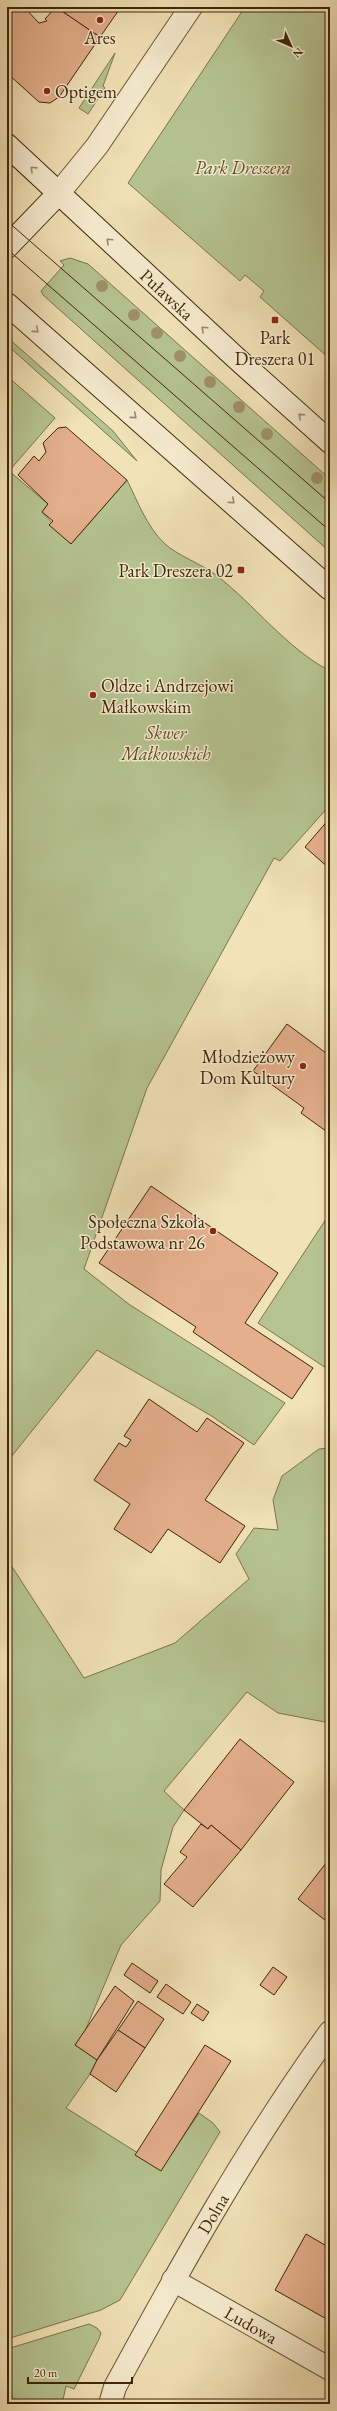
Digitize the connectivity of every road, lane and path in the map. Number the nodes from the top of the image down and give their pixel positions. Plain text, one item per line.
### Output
1 (191, 7) edge
2 (7, 145) edge
3 (58, 194) junction
4 (7, 247) edge
5 (7, 304) edge
6 (330, 442) edge
7 (330, 589) edge
8 (330, 2032) edge
9 (173, 2280) junction
10 (330, 2369) edge
11 (110, 2404) edge

1 - 3 main road
3 -> 2 main road, Puławska
3 - 4 main road
6 -> 3 main road, Puławska
5 -> 7 main road
8 - 9 main road, Dolna
9 - 10 main road, Ludowa
9 - 11 main road, Dolna

